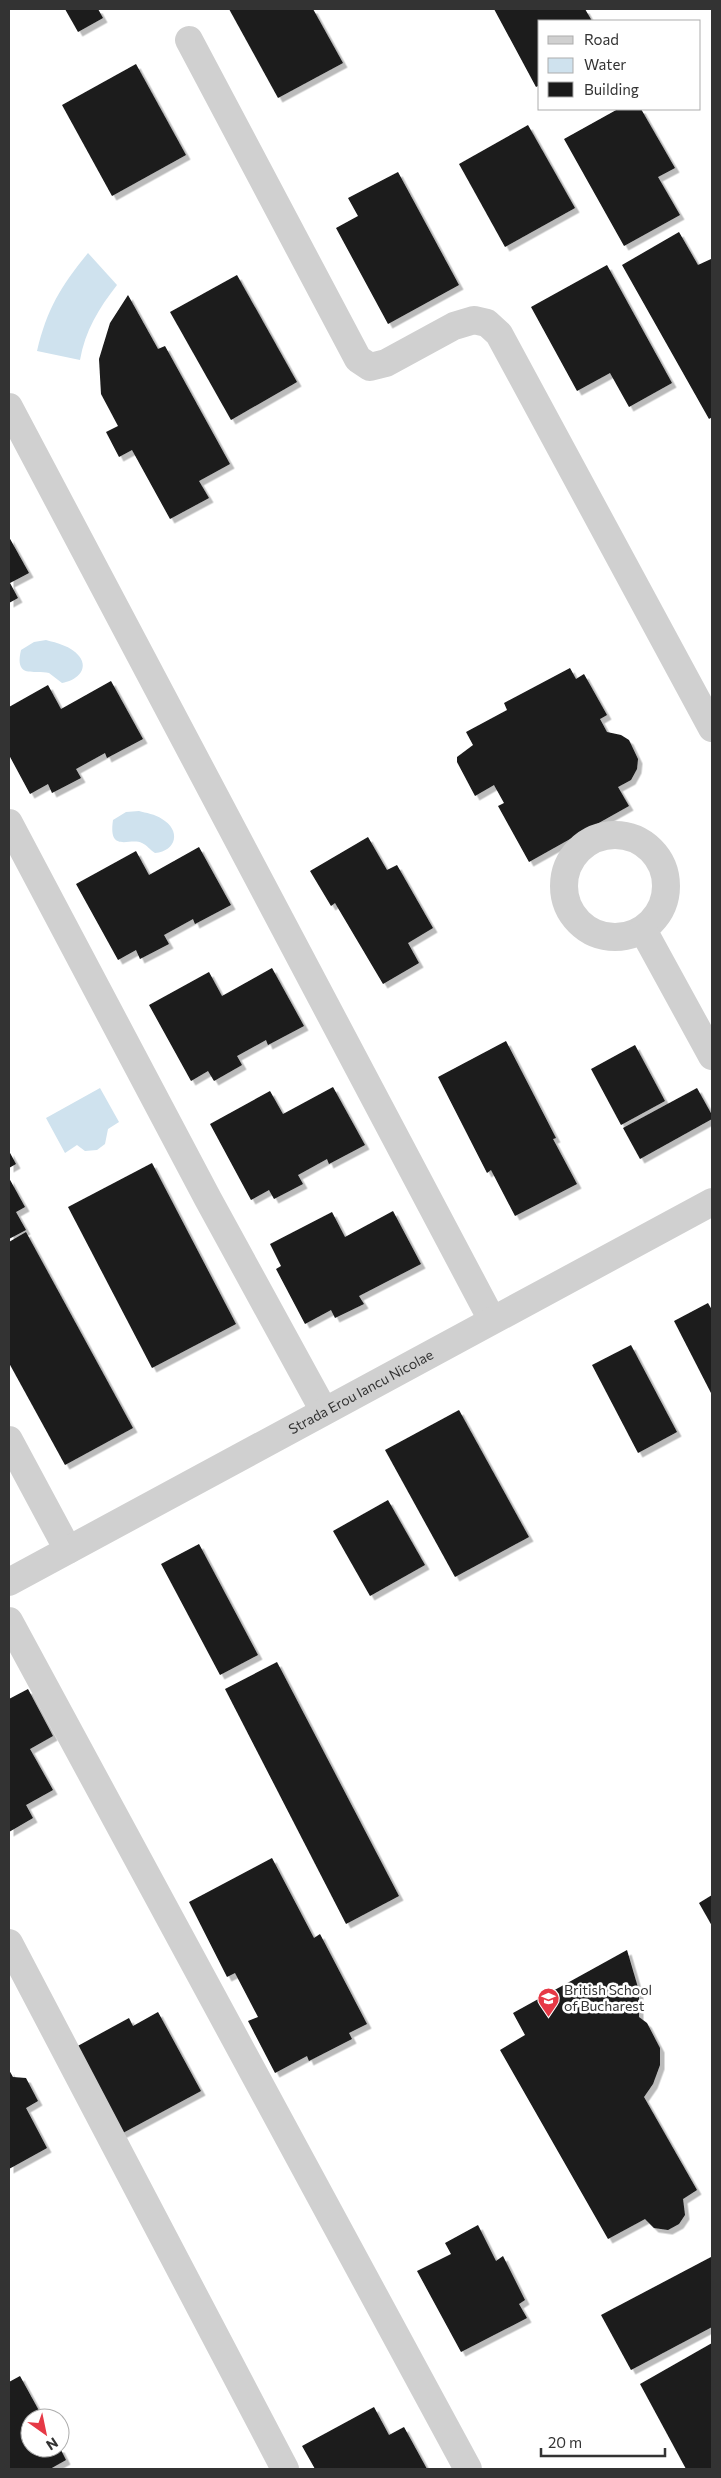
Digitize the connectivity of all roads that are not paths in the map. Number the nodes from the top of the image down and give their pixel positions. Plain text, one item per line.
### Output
1 (189, 40) dead end
2 (9, 407) edge
3 (712, 728) edge
4 (9, 823) edge
5 (644, 930) dead end
6 (712, 1056) edge
7 (712, 1202) edge
8 (492, 1320) junction
9 (324, 1411) junction
10 (9, 1440) edge
11 (68, 1550) junction
12 (9, 1582) edge
13 (9, 1621) edge
14 (9, 1944) edge
15 (285, 2469) edge
16 (468, 2469) edge

1 - 3 street
2 - 8 street
4 - 9 street
5 - 6 street
7 - 8 street, Strada Erou Iancu Nicolae
8 - 9 street, Strada Erou Iancu Nicolae
9 - 11 street, Strada Erou Iancu Nicolae
10 - 11 street
11 - 12 street, Strada Erou Iancu Nicolae
13 - 16 street
14 - 15 street

